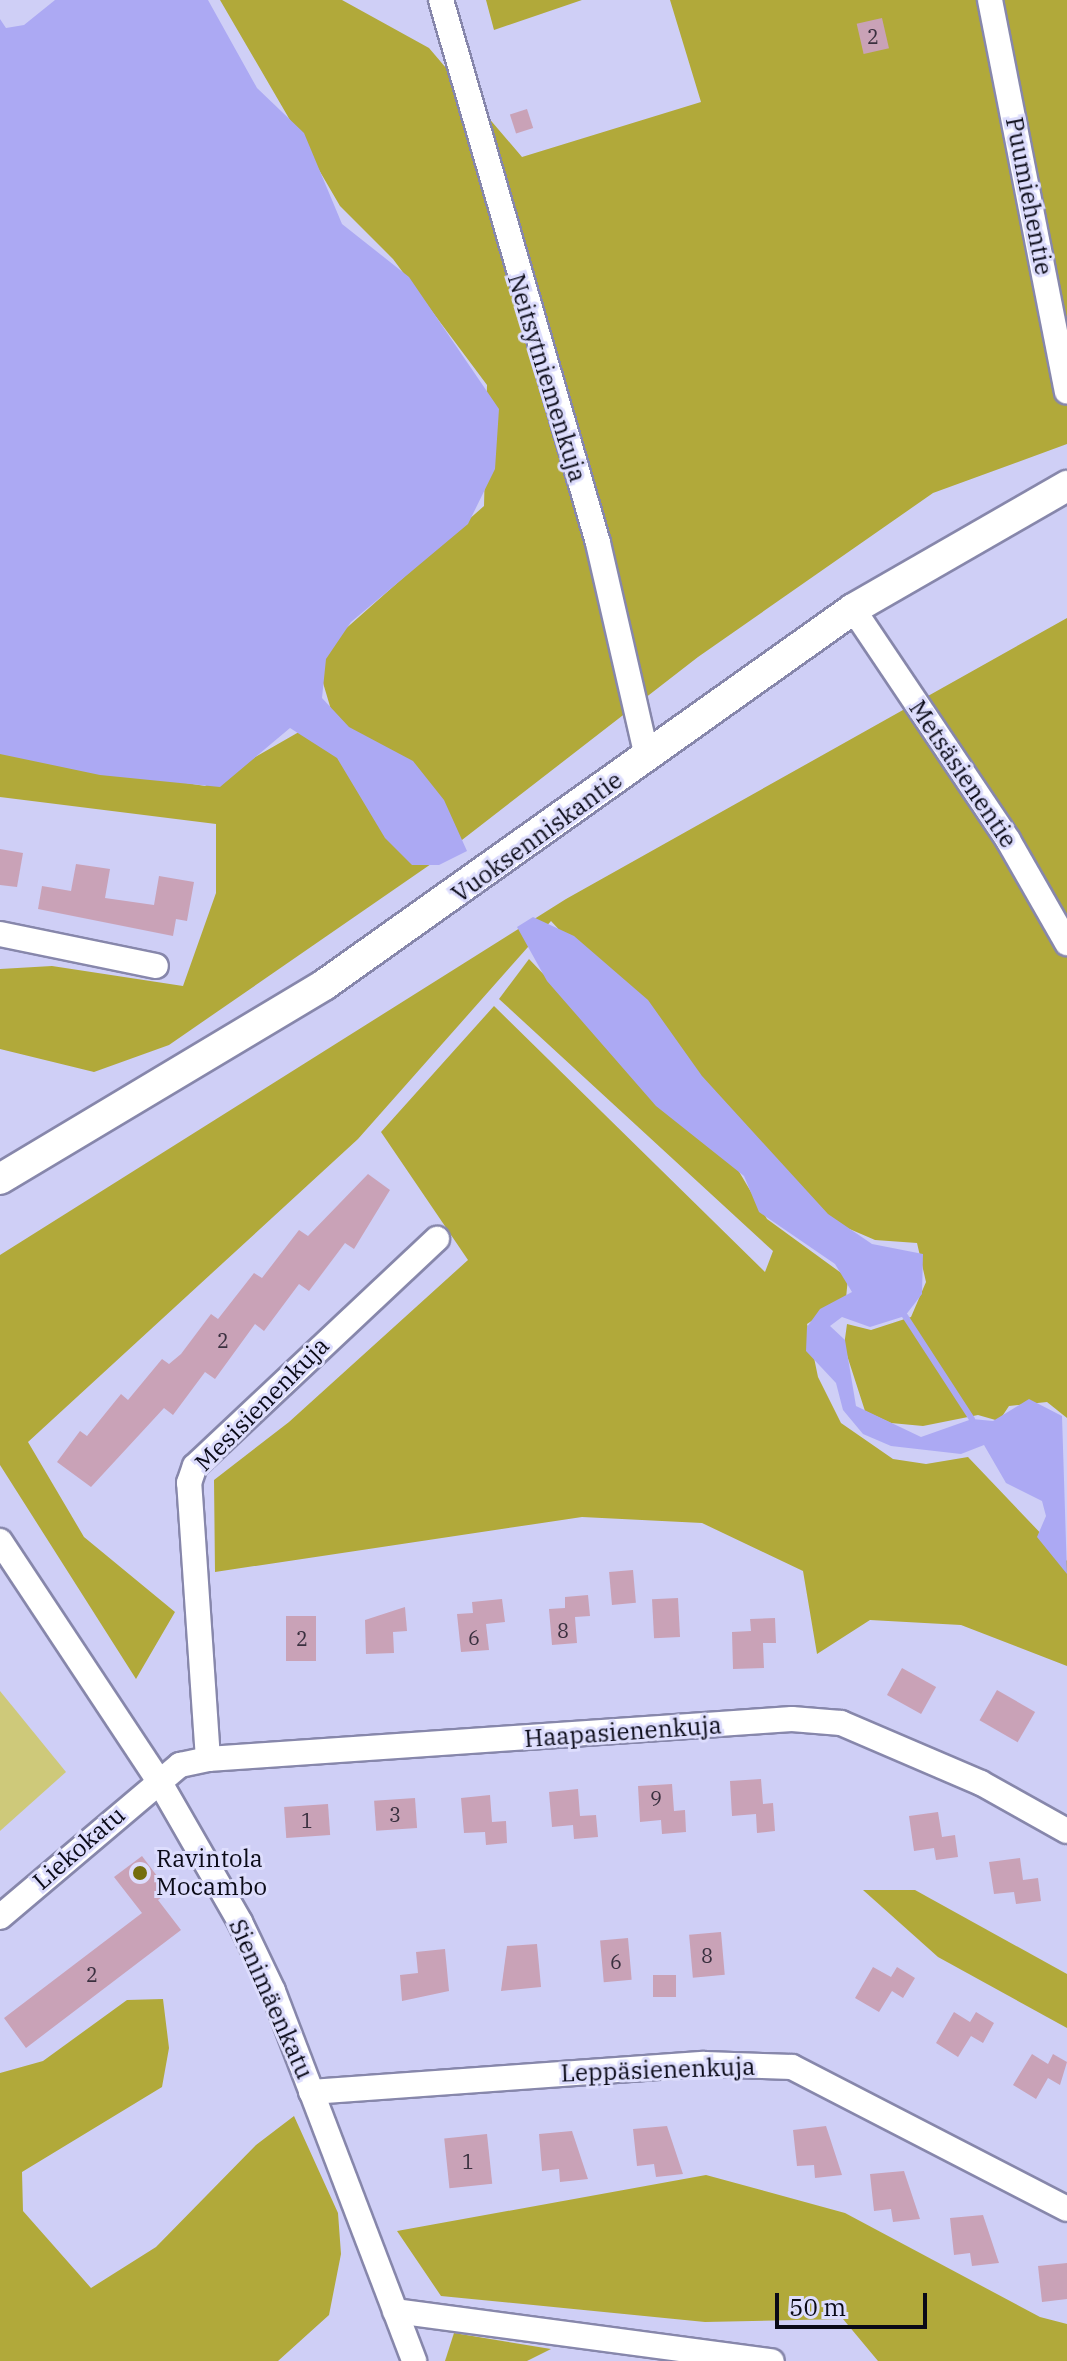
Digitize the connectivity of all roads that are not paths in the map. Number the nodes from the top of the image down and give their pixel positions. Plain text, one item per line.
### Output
1 (441, 0) edge
2 (990, 0) edge
3 (1067, 391) edge
4 (1067, 486) edge
5 (853, 609) junction
6 (647, 757) junction
7 (0, 934) edge
8 (1067, 943) edge
9 (156, 966) dead end
10 (0, 1179) edge
11 (437, 1239) dead end
12 (0, 1541) edge
13 (208, 1759) junction
14 (159, 1781) junction
15 (1067, 1831) edge
16 (0, 1917) edge
17 (311, 2092) junction
18 (1067, 2209) edge
19 (395, 2311) junction
20 (414, 2361) edge
21 (772, 2361) edge

1 - 6 street, Neitsytniemenkuja
2 - 3 street, Puumiehentie
4 - 5 street, Vuoksenniskantie
5 - 6 street, Vuoksenniskantie
5 - 8 street, Metsäsienentie
6 - 10 street, Vuoksenniskantie
7 - 9 street
11 - 13 street, Mesisienenkuja
12 - 14 street, Sienimäenkatu
13 - 14 street, Haapasienenkuja
13 - 15 street, Haapasienenkuja
14 - 16 street, Liekokatu
14 - 17 street, Sienimäenkatu
17 - 18 street, Leppäsienenkuja
17 - 19 street, Sienimäenkatu
19 - 20 street, Sienimäenkatu
19 - 21 street

